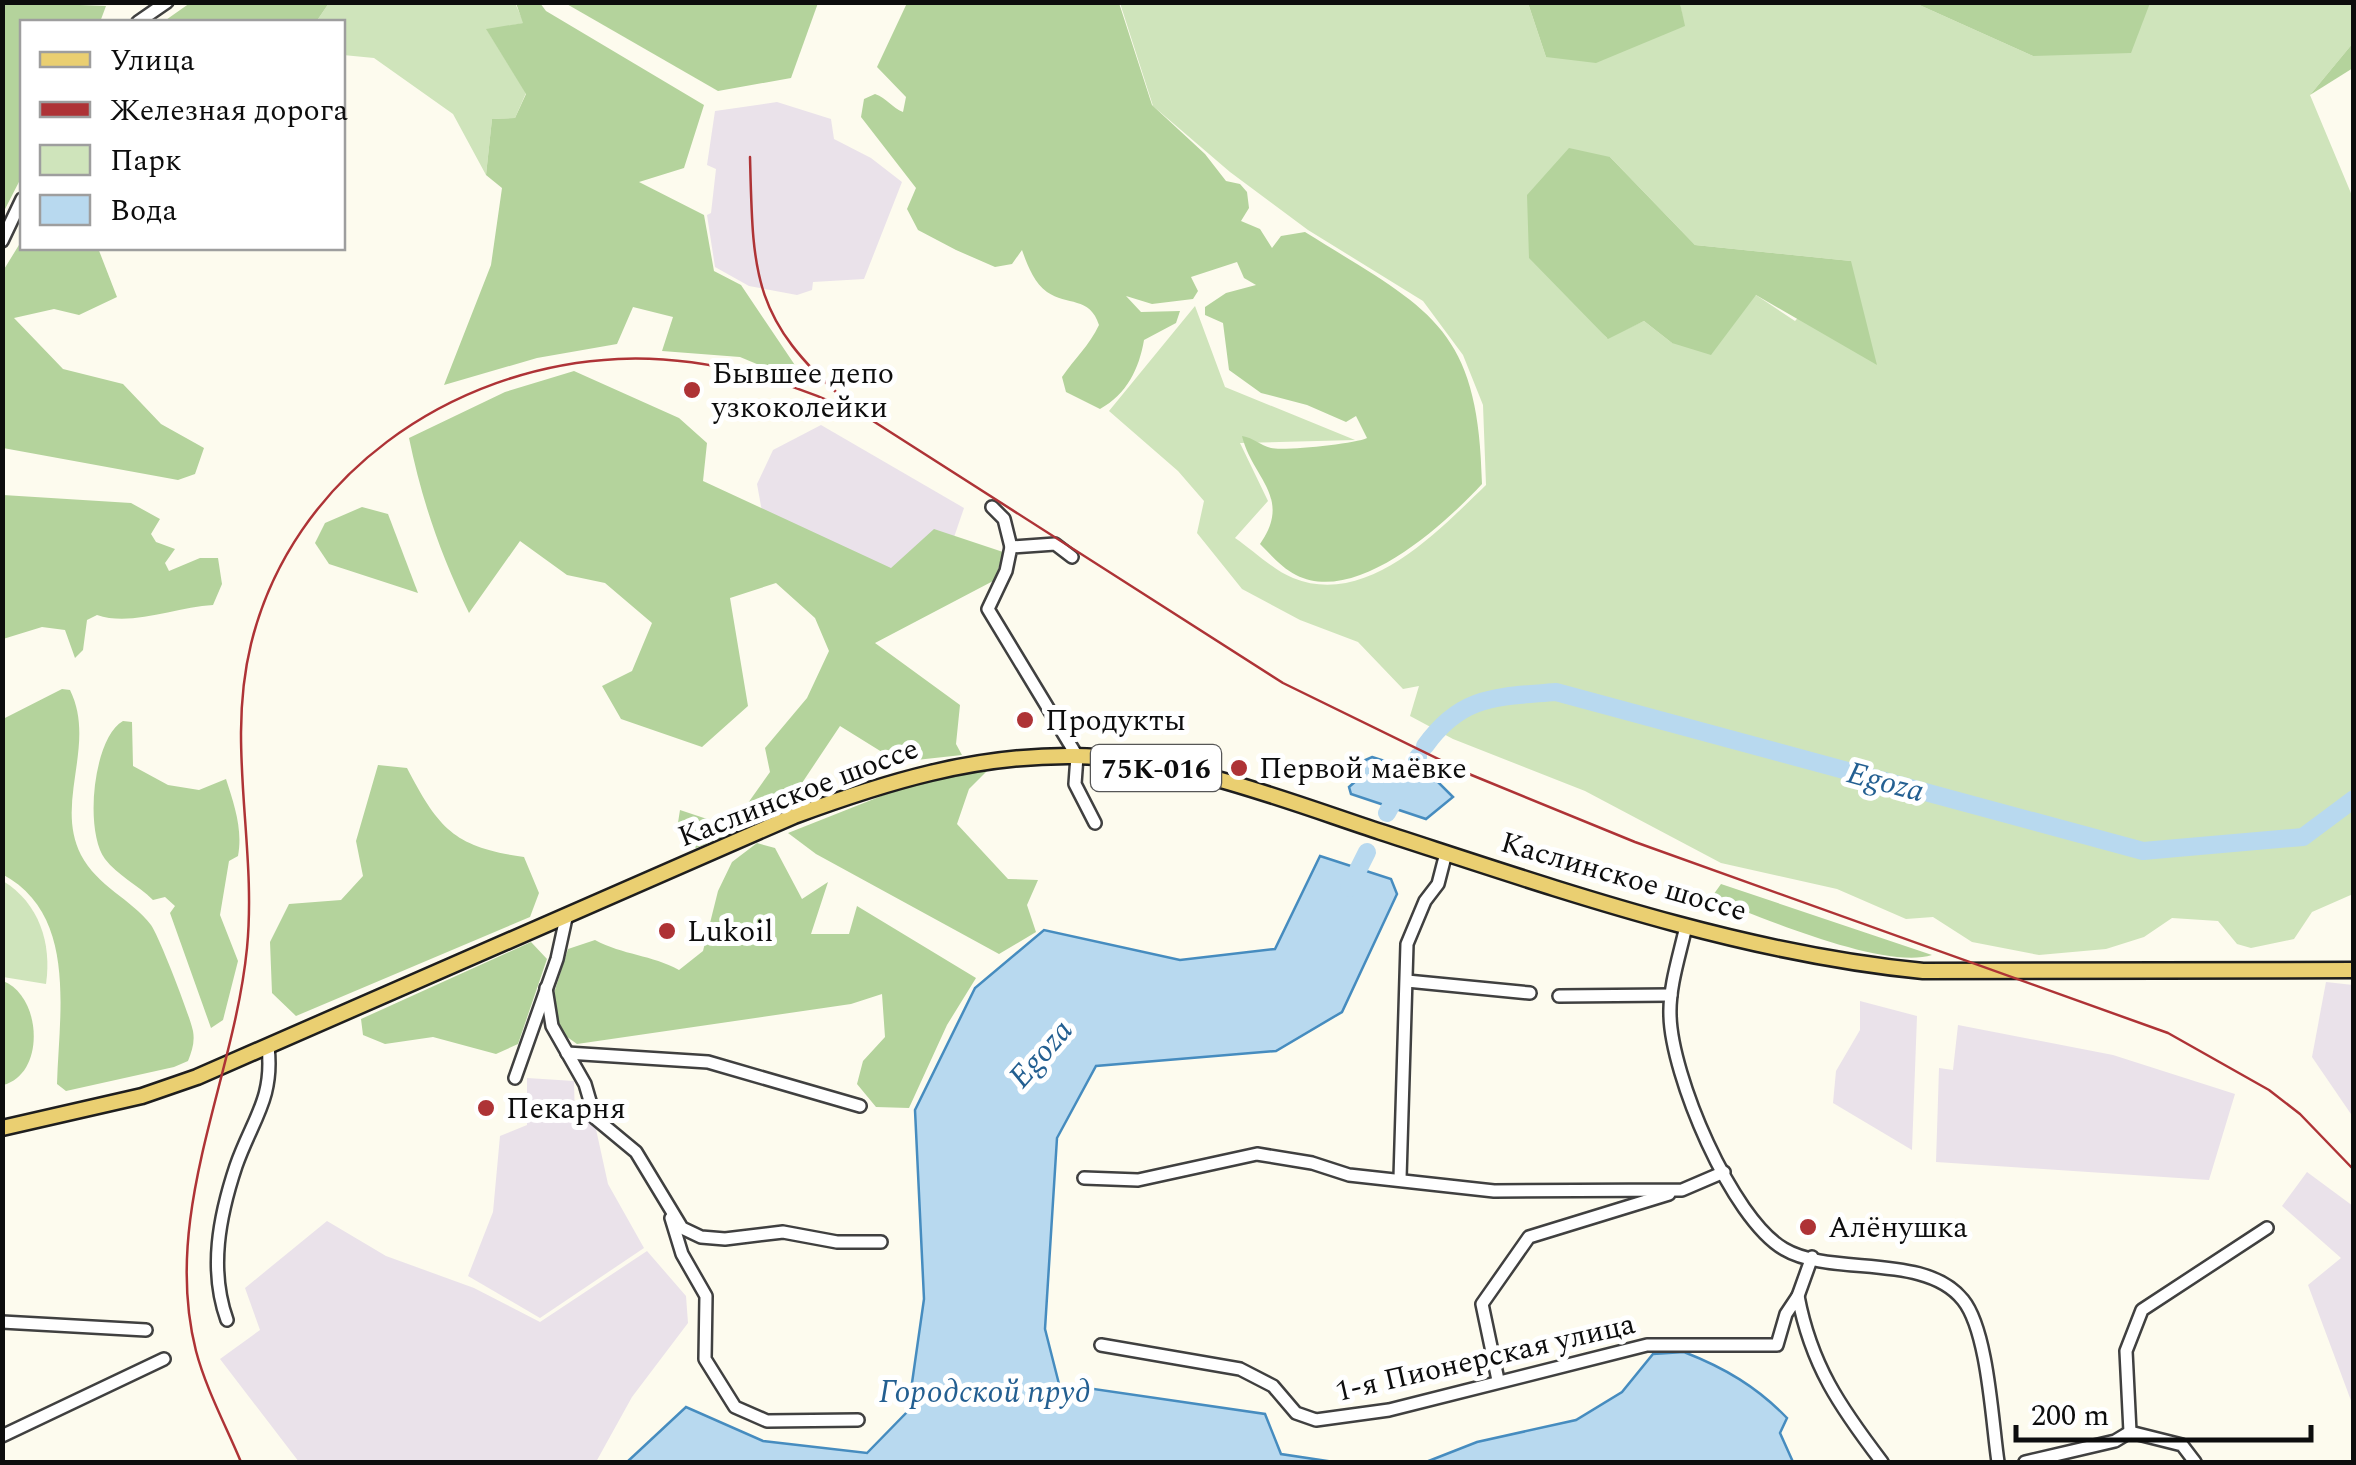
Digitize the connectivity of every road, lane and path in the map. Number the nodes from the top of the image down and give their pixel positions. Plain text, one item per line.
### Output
1 (167, 2) edge
2 (141, 20) edge
3 (20, 204) edge
4 (2, 241) edge
5 (992, 507) dead end
6 (1011, 548) junction
7 (1072, 557) dead end
8 (1077, 756) junction
9 (1095, 823) dead end
10 (1446, 853) junction
11 (566, 918) junction
12 (1686, 926) junction
13 (2354, 970) edge
14 (1407, 980) junction
15 (546, 988) junction
16 (1530, 994) dead end
17 (1671, 995) junction
18 (1558, 996) dead end
19 (268, 1047) junction
20 (568, 1054) junction
21 (515, 1078) dead end
22 (860, 1106) dead end
23 (2, 1128) edge
24 (1724, 1172) junction
25 (1084, 1178) dead end
26 (1400, 1178) junction
27 (1682, 1190) junction
28 (670, 1214) junction
29 (2267, 1228) dead end
30 (881, 1242) dead end
31 (1812, 1256) junction
32 (1798, 1296) junction
33 (227, 1320) dead end
34 (2, 1322) edge
35 (146, 1330) dead end
36 (1101, 1345) dead end
37 (164, 1359) dead end
38 (1498, 1380) junction
39 (858, 1420) dead end
40 (2130, 1432) junction
41 (2, 1436) edge
42 (1882, 1462) edge
43 (1998, 1462) edge
44 (2025, 1462) edge
45 (2196, 1462) edge

1 - 2 street
3 - 4 street
5 - 6 street
6 - 7 street
6 - 8 street
8 - 9 street
8 - 10 main road, Каслинское шоссе / 75К-016
8 - 11 main road, Каслинское шоссе / 75К-016
10 - 12 main road, Каслинское шоссе / 75К-016
10 - 14 street
11 - 15 street
11 - 19 main road, Каслинское шоссе / 75К-016
12 - 13 main road, Каслинское шоссе / 75К-016
12 - 17 street
14 - 16 street
14 - 26 street
15 - 20 street
15 - 21 street
17 - 18 street
17 - 24 street
19 - 23 main road, Каслинское шоссе / 75К-016
19 - 33 street
20 - 22 street
20 - 28 street
24 - 27 street
24 - 31 street
25 - 26 street
26 - 27 street
27 - 38 street
28 - 30 street
28 - 39 street
29 - 40 street
31 - 32 street
31 - 43 street
32 - 38 street, 1-я Пионерская улица
32 - 42 street
34 - 35 street
36 - 38 street, 1-я Пионерская улица
37 - 41 street
40 - 44 street
40 - 45 street

